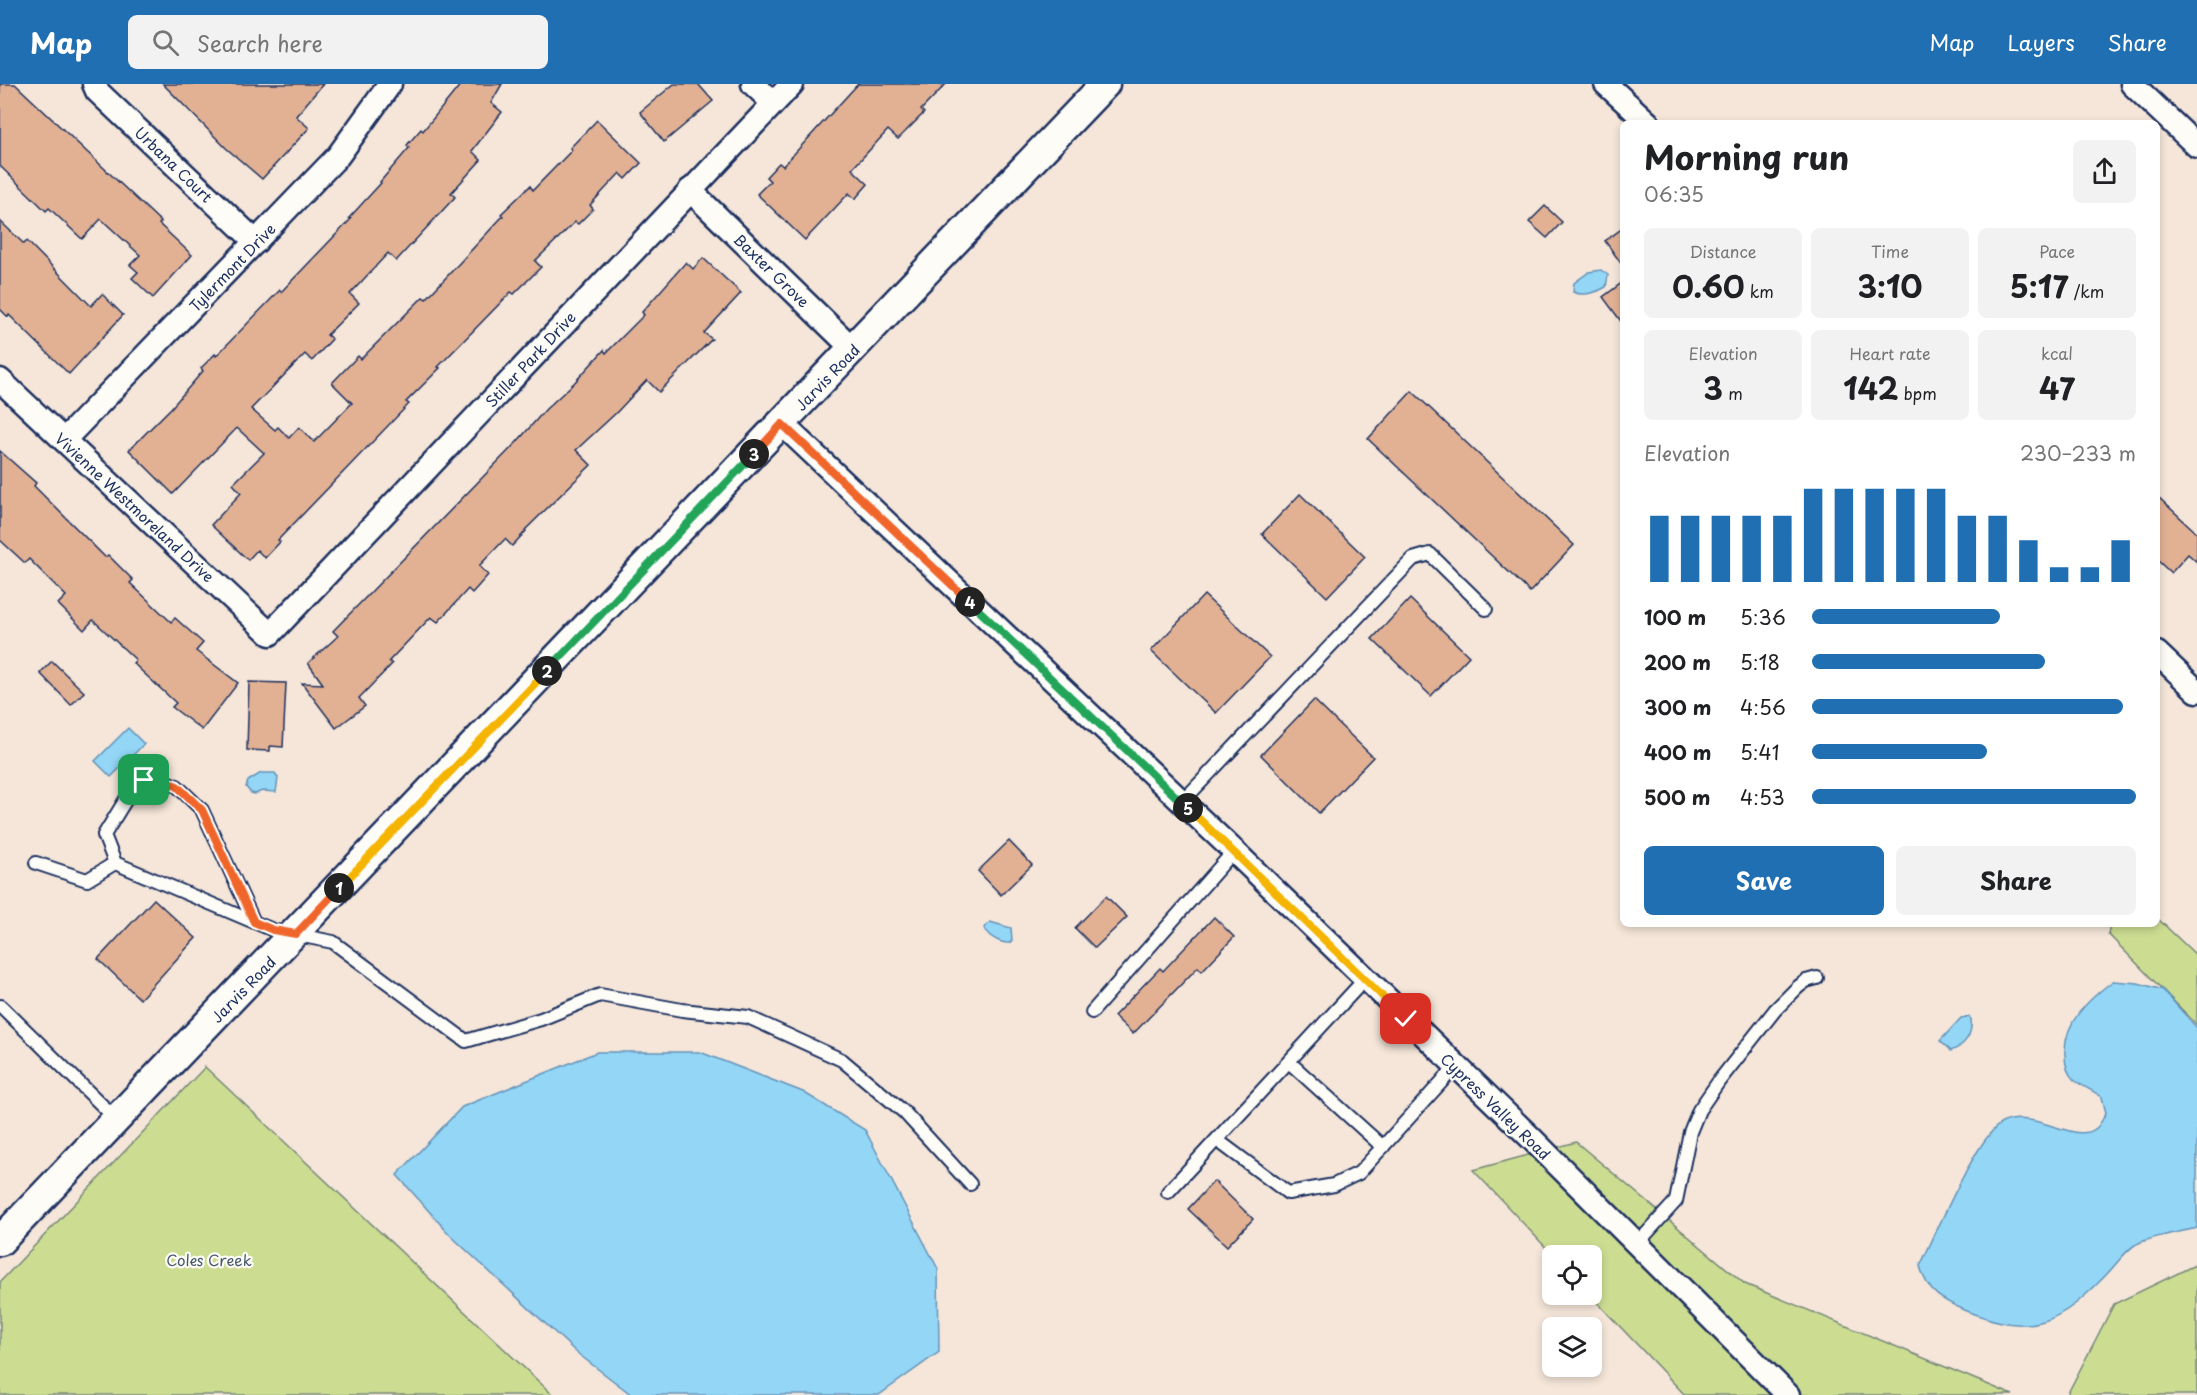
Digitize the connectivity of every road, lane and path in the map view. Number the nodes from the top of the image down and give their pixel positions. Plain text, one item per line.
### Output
1 (94, 84) edge
2 (390, 84) edge
3 (753, 84) edge
4 (792, 84) edge
5 (1105, 84) edge
6 (1606, 84) edge
7 (2132, 84) edge
8 (773, 103) junction
9 (1645, 120) edge
10 (2197, 146) edge
11 (690, 190) junction
12 (256, 242) junction
13 (854, 350) junction
14 (0, 380) edge
15 (782, 424) junction
16 (64, 440) junction
17 (1486, 609) dead end
18 (270, 634) joint
19 (2160, 656) edge
20 (2197, 691) edge
21 (1182, 802) junction
22 (1234, 851) junction
23 (36, 863) dead end
24 (115, 863) junction
25 (254, 922) junction
26 (296, 934) junction
27 (1817, 978) dead end
28 (1365, 980) junction
29 (1, 1006) edge
30 (1092, 1012) dead end
31 (1288, 1062) junction
32 (1456, 1066) junction
33 (118, 1120) junction
34 (1217, 1140) junction
35 (1383, 1147) junction
36 (970, 1184) dead end
37 (1168, 1192) dead end
38 (0, 1241) edge
39 (1637, 1244) junction
40 (1788, 1395) edge

1 - 12 street, Urbana Court
2 - 12 street, Tylermont Drive
3 - 8 street
4 - 8 street, Stiller Park Drive
5 - 13 street, Jarvis Road
6 - 9 street
7 - 10 street
8 - 11 street, Stiller Park Drive
11 - 13 street, Baxter Grove
11 - 18 street, Stiller Park Drive
12 - 16 street, Tylermont Drive
13 - 15 street, Jarvis Road
14 - 16 street, Vivienne Westmoreland Drive
15 - 21 street, Cypress Valley Road
15 - 26 street, Jarvis Road
16 - 18 street, Vivienne Westmoreland Drive
17 - 21 lane
19 - 20 street
21 - 22 street, Cypress Valley Road
22 - 28 street, Cypress Valley Road
22 - 30 lane
23 - 24 lane
24 - 25 lane
24 - 25 lane
25 - 26 lane
26 - 33 street, Jarvis Road
26 - 36 lane
27 - 39 lane
28 - 31 lane
28 - 32 street, Cypress Valley Road
29 - 33 lane
31 - 34 lane
31 - 35 lane
32 - 35 lane
32 - 39 street, Cypress Valley Road
33 - 38 street, Jarvis Road
34 - 35 lane
34 - 37 lane
39 - 40 street, Cypress Valley Road

